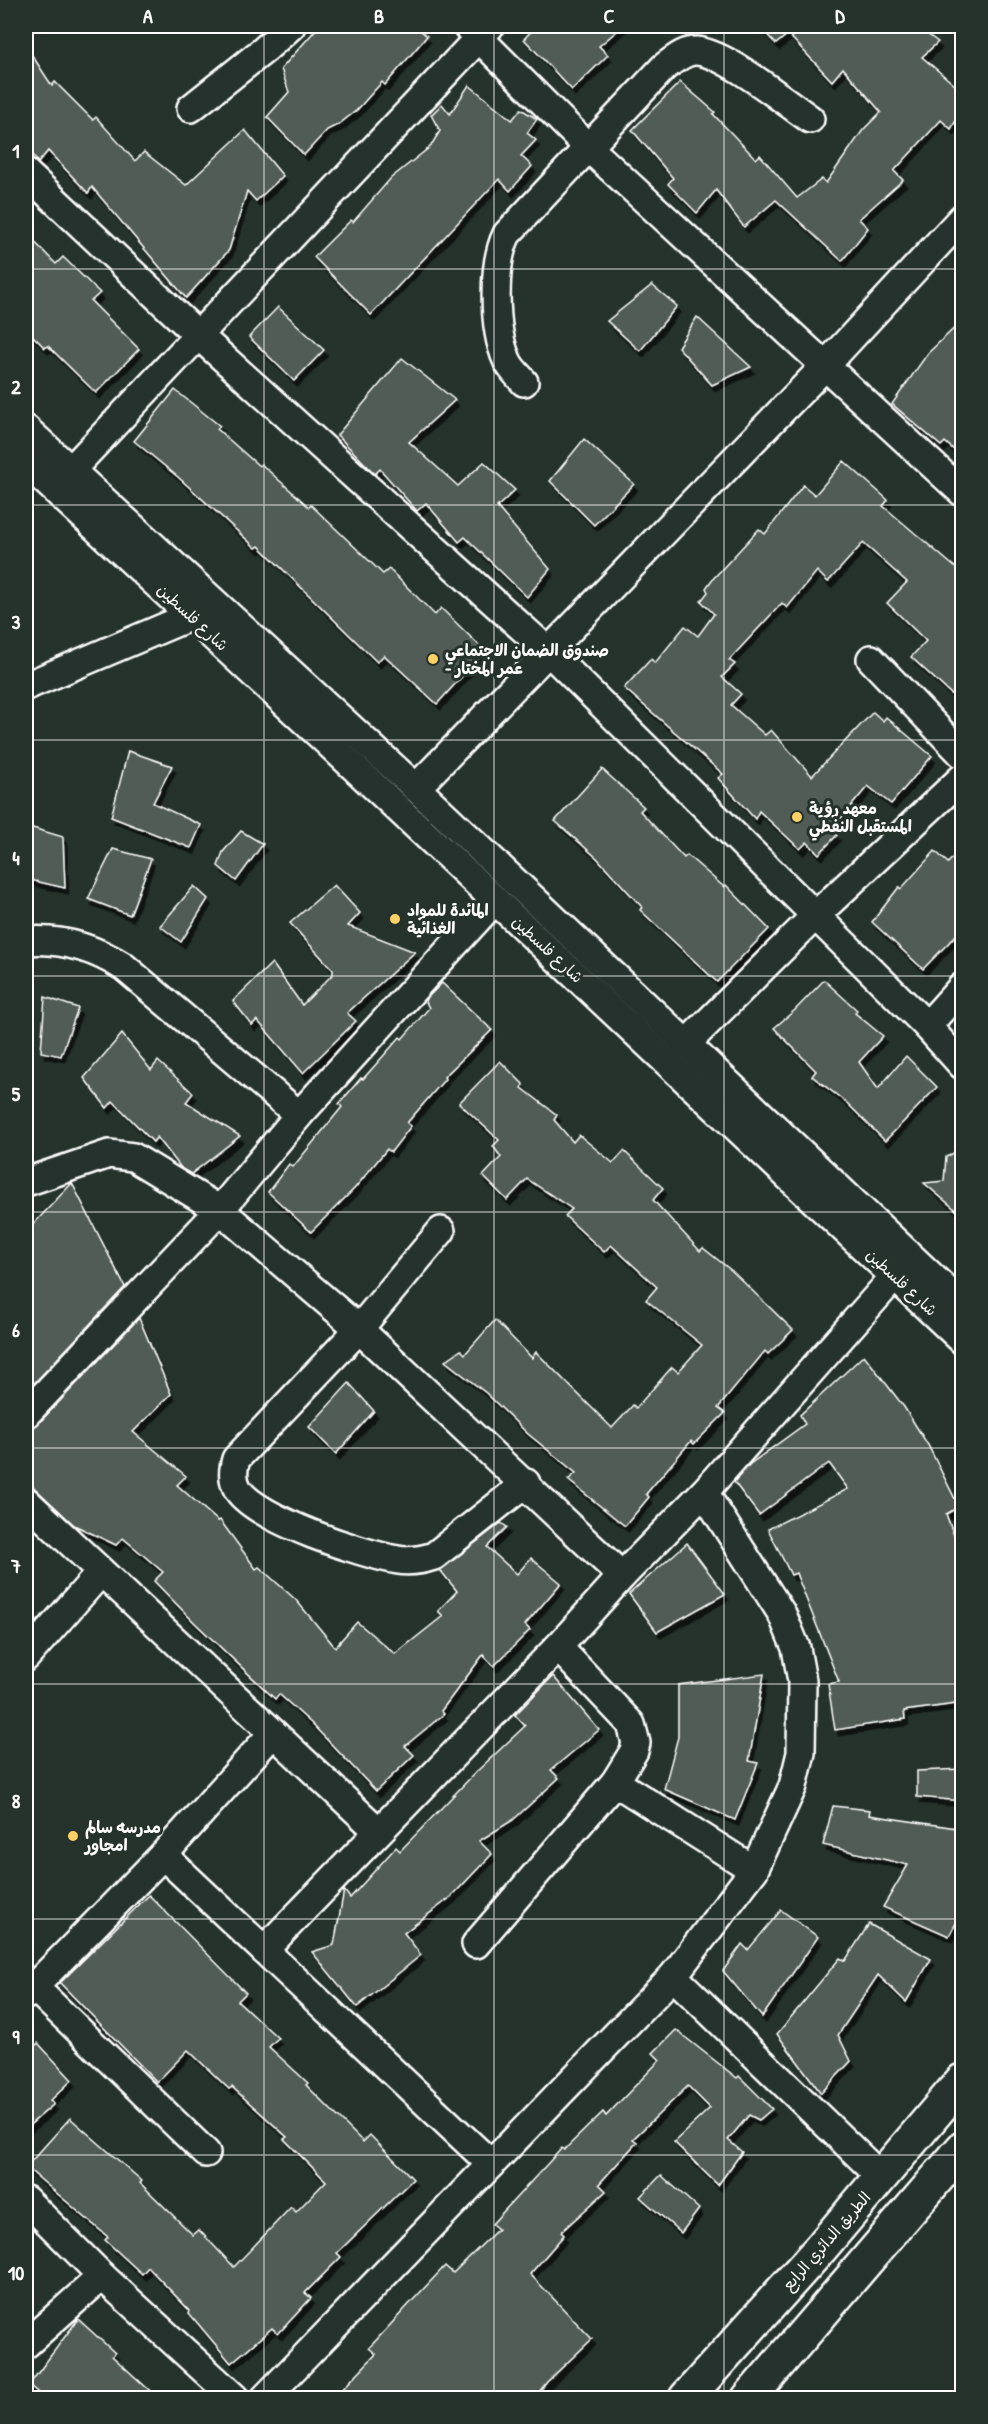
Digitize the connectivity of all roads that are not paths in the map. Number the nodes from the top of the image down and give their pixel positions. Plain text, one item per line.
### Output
1 (291, 26) edge
2 (479, 29) edge
3 (191, 108) dead end
4 (810, 119) dead end
5 (590, 149) junction
6 (26, 173) edge
7 (963, 218) edge
8 (198, 335) junction
9 (824, 367) junction
10 (524, 382) dead end
11 (26, 429) edge
12 (26, 463) edge
13 (70, 471) junction
14 (963, 492) edge
15 (191, 616) junction
16 (549, 652) junction
17 (871, 659) dead end
18 (26, 686) edge
19 (333, 730) junction
20 (963, 754) edge
21 (963, 778) edge
22 (416, 788) junction
23 (495, 900) junction
24 (815, 916) junction
25 (26, 941) edge
26 (963, 987) edge
27 (927, 1026) junction
28 (687, 1043) junction
29 (963, 1065) edge
30 (299, 1114) junction
31 (26, 1182) edge
32 (220, 1210) junction
33 (441, 1231) dead end
34 (895, 1276) junction
35 (963, 1305) edge
36 (359, 1329) junction
37 (963, 1340) edge
38 (26, 1414) edge
39 (526, 1483) junction
40 (704, 1492) junction
41 (26, 1501) edge
42 (101, 1572) junction
43 (622, 1576) junction
44 (558, 1647) junction
45 (26, 1658) edge
46 (273, 1733) junction
47 (615, 1782) junction
48 (378, 1831) junction
49 (163, 1855) junction
50 (754, 1870) junction
51 (476, 1944) dead end
52 (264, 1950) junction
53 (673, 1976) junction
54 (30, 1991) edge
55 (963, 2081) edge
56 (962, 2152) edge
57 (206, 2153) dead end
58 (491, 2164) junction
59 (881, 2177) junction
60 (26, 2200) edge
61 (102, 2276) junction
62 (26, 2344) edge
63 (235, 2398) edge
64 (265, 2398) edge
65 (686, 2398) edge
66 (749, 2398) edge

1 - 3 street
2 - 5 street
2 - 8 street
4 - 5 street
5 - 9 street
5 - 10 street
6 - 8 street
7 - 9 street
8 - 13 street
8 - 16 street
9 - 14 street
9 - 16 street
11 - 13 street, شارع فلسطين
12 - 15 street, شارع فلسطين
13 - 19 street, شارع فلسطين
15 - 18 street
15 - 19 street, شارع فلسطين
16 - 22 street
16 - 24 street
17 - 20 street
19 - 22 street, شارع فلسطين
19 - 23 street, شارع فلسطين
21 - 24 street
22 - 28 street, شارع فلسطين
23 - 30 street
23 - 34 street, شارع فلسطين
24 - 27 street
24 - 28 street
25 - 30 street
26 - 27 street
27 - 29 street
28 - 35 street, شارع فلسطين
30 - 32 street
31 - 32 street
32 - 36 street
32 - 38 street
33 - 36 street
34 - 37 street, شارع فلسطين
34 - 40 street
36 - 39 street
36 - 39 street
39 - 43 street
40 - 43 street
40 - 50 street
41 - 42 street
42 - 45 street
42 - 46 street
43 - 44 street
44 - 47 street
44 - 48 street
46 - 48 street
46 - 49 street
47 - 50 street
47 - 51 street
48 - 52 street
49 - 52 street
49 - 54 street
50 - 53 street
52 - 58 street
53 - 58 street
53 - 59 street
54 - 57 street
55 - 59 main road, الطريق الدائري الرابع
56 - 66 main road
58 - 64 street
59 - 65 main road, الطريق الدائري الرابع
60 - 61 street
61 - 62 street
61 - 63 street

